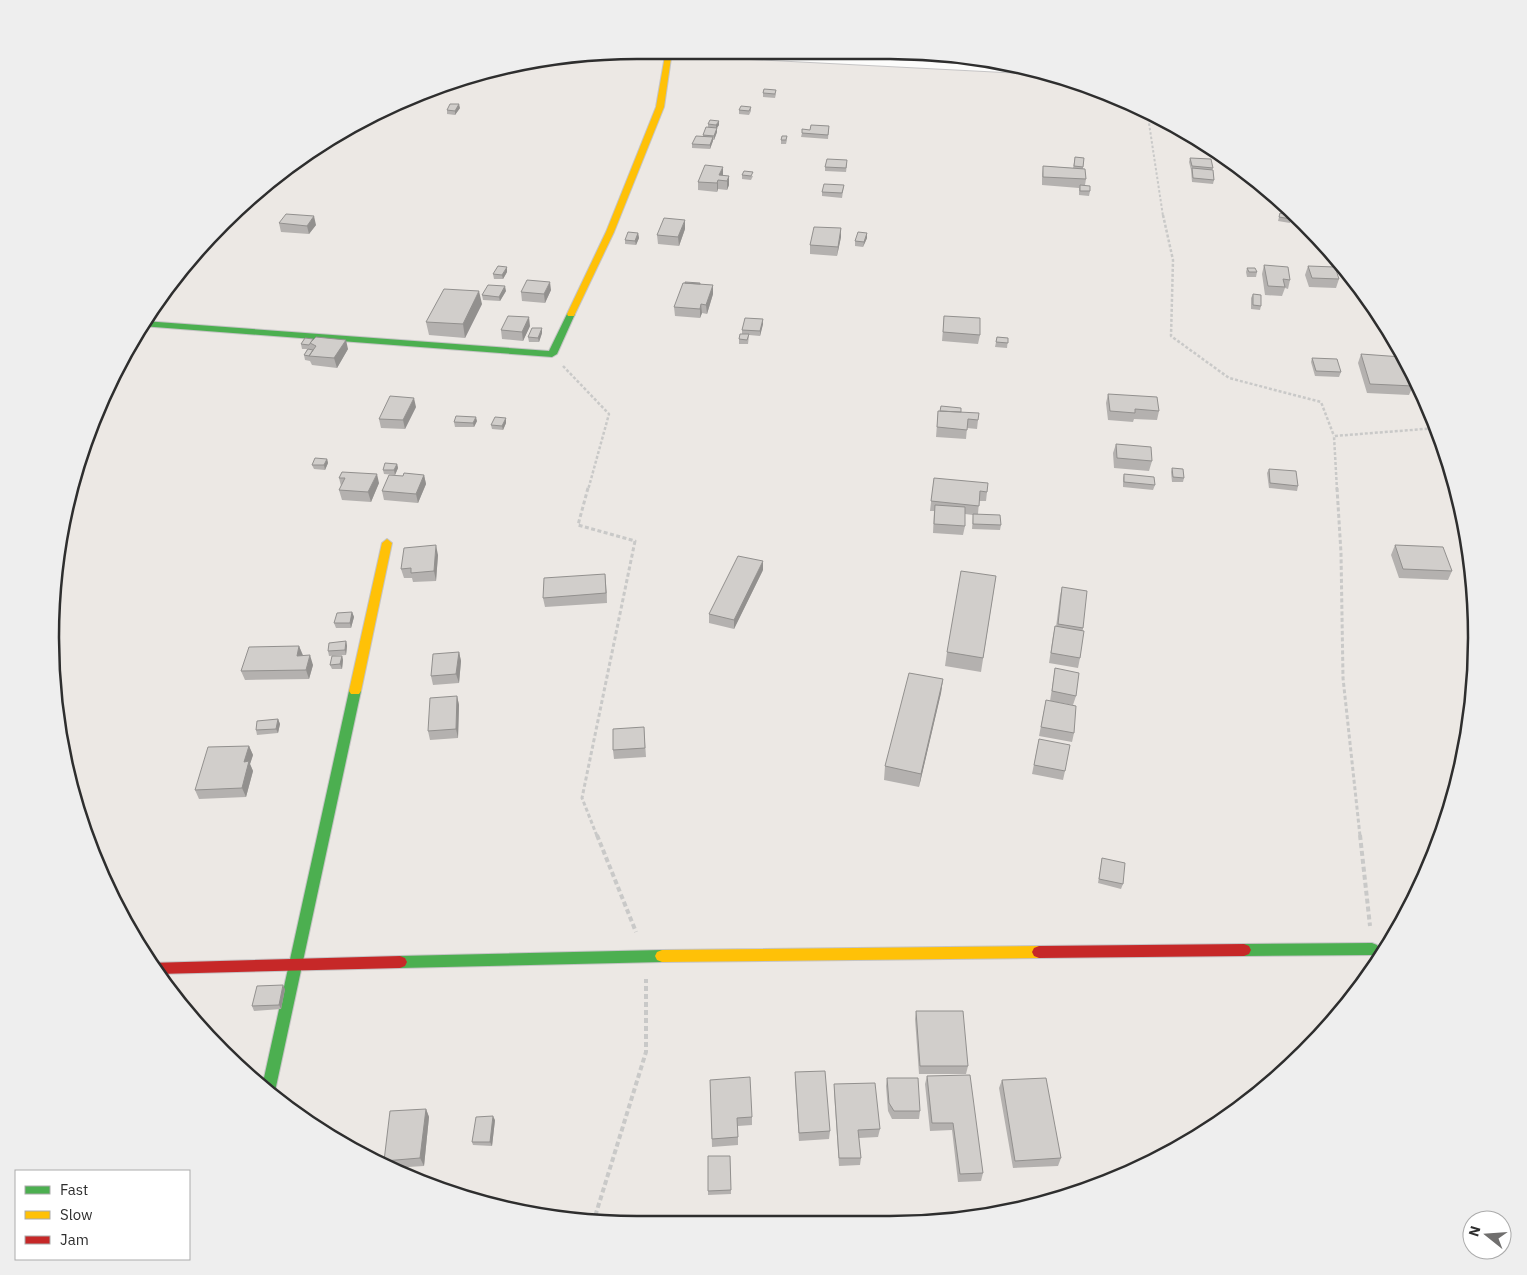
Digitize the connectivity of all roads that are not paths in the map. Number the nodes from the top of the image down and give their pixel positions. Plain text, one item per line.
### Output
1 (668, 59) edge
2 (826, 59) edge
3 (983, 67) edge
4 (151, 325) edge
5 (387, 543) dead end
6 (1372, 950) road end
7 (296, 964) junction
8 (162, 968) edge
9 (270, 1084) edge

1 - 4 street
2 - 3 street
5 - 7 street
6 - 7 street
7 - 8 street
7 - 9 street

